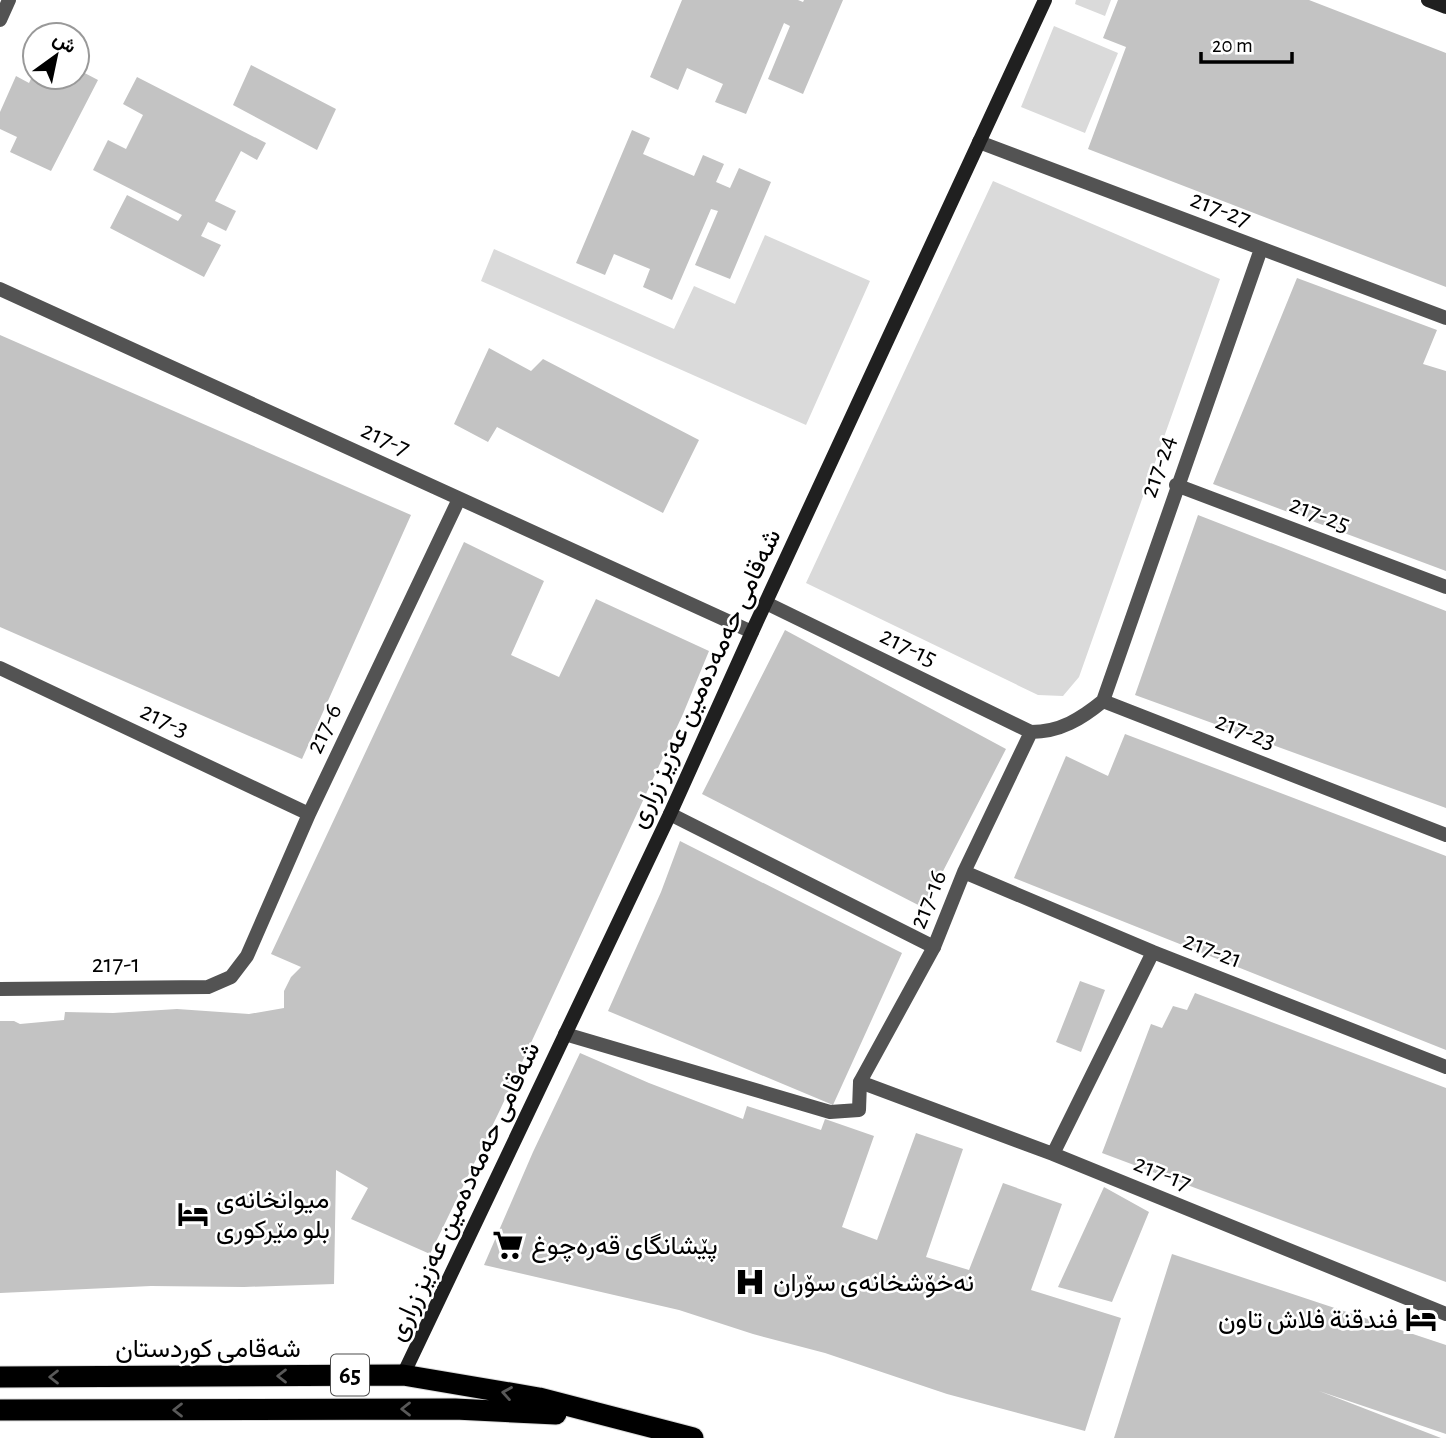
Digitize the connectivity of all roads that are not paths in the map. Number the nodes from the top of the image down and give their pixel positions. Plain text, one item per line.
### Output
1 (9, 0) edge
2 (1045, 0) edge
3 (1428, 0) edge
4 (1446, 7) edge
5 (0, 20) edge
6 (979, 142) junction
7 (1261, 249) junction
8 (0, 289) edge
9 (1446, 318) edge
10 (1176, 485) junction
11 (459, 499) junction
12 (1446, 587) edge
13 (766, 603) junction
14 (752, 632) junction
15 (0, 668) edge
16 (1103, 701) junction
17 (1031, 732) junction
18 (309, 814) junction
19 (670, 814) junction
20 (1446, 835) edge
21 (964, 872) junction
22 (934, 947) junction
23 (1153, 952) junction
24 (231, 977) joint
25 (0, 989) edge
26 (565, 1034) junction
27 (1446, 1067) edge
28 (860, 1082) junction
29 (1053, 1154) junction
30 (1446, 1314) edge
31 (403, 1375) junction
32 (0, 1377) edge
33 (0, 1410) edge
34 (621, 1420) junction
35 (693, 1438) edge

1 - 5 street
2 - 6 street, شەقامی حەمەدەمین عەزیز زراری
3 - 4 street
6 - 7 street, 217-27
6 - 13 street, شەقامی حەمەدەمین عەزیز زراری
7 - 9 street, 217-27
7 - 10 street, 217-24
8 - 11 street, 217-7
10 - 12 street, 217-25
10 - 16 street, 217-24
11 - 14 street, 217-7
11 - 18 street, 217-6
13 - 14 street, شەقامی حەمەدەمین عەزیز زراری
13 - 17 street, 217-15
14 - 19 street, شەقامی حەمەدەمین عەزیز زراری
15 - 18 street, 217-3
16 - 17 street
16 - 20 street, 217-23
17 - 21 street, 217-16
18 - 24 street, 217-6
19 - 22 street
19 - 26 street, شەقامی حەمەدەمین عەزیز زراری
21 - 22 street, 217-16
21 - 23 street, 217-21
22 - 28 street, 217-16
23 - 27 street, 217-21
23 - 29 street
24 - 25 street, 217-1
26 - 28 street, 217-16
26 - 31 street, شەقامی حەمەدەمین عەزیز زراری
28 - 29 street, 217-17
29 - 30 street, 217-17
31 -> 32 highway, شەقامی کوردستان / 65
34 -> 31 highway, شەقامی کوردستان / 65
34 -> 33 highway, شەقامی کوردستان / 65
34 - 35 highway, شەقامی کوردستان / 65

